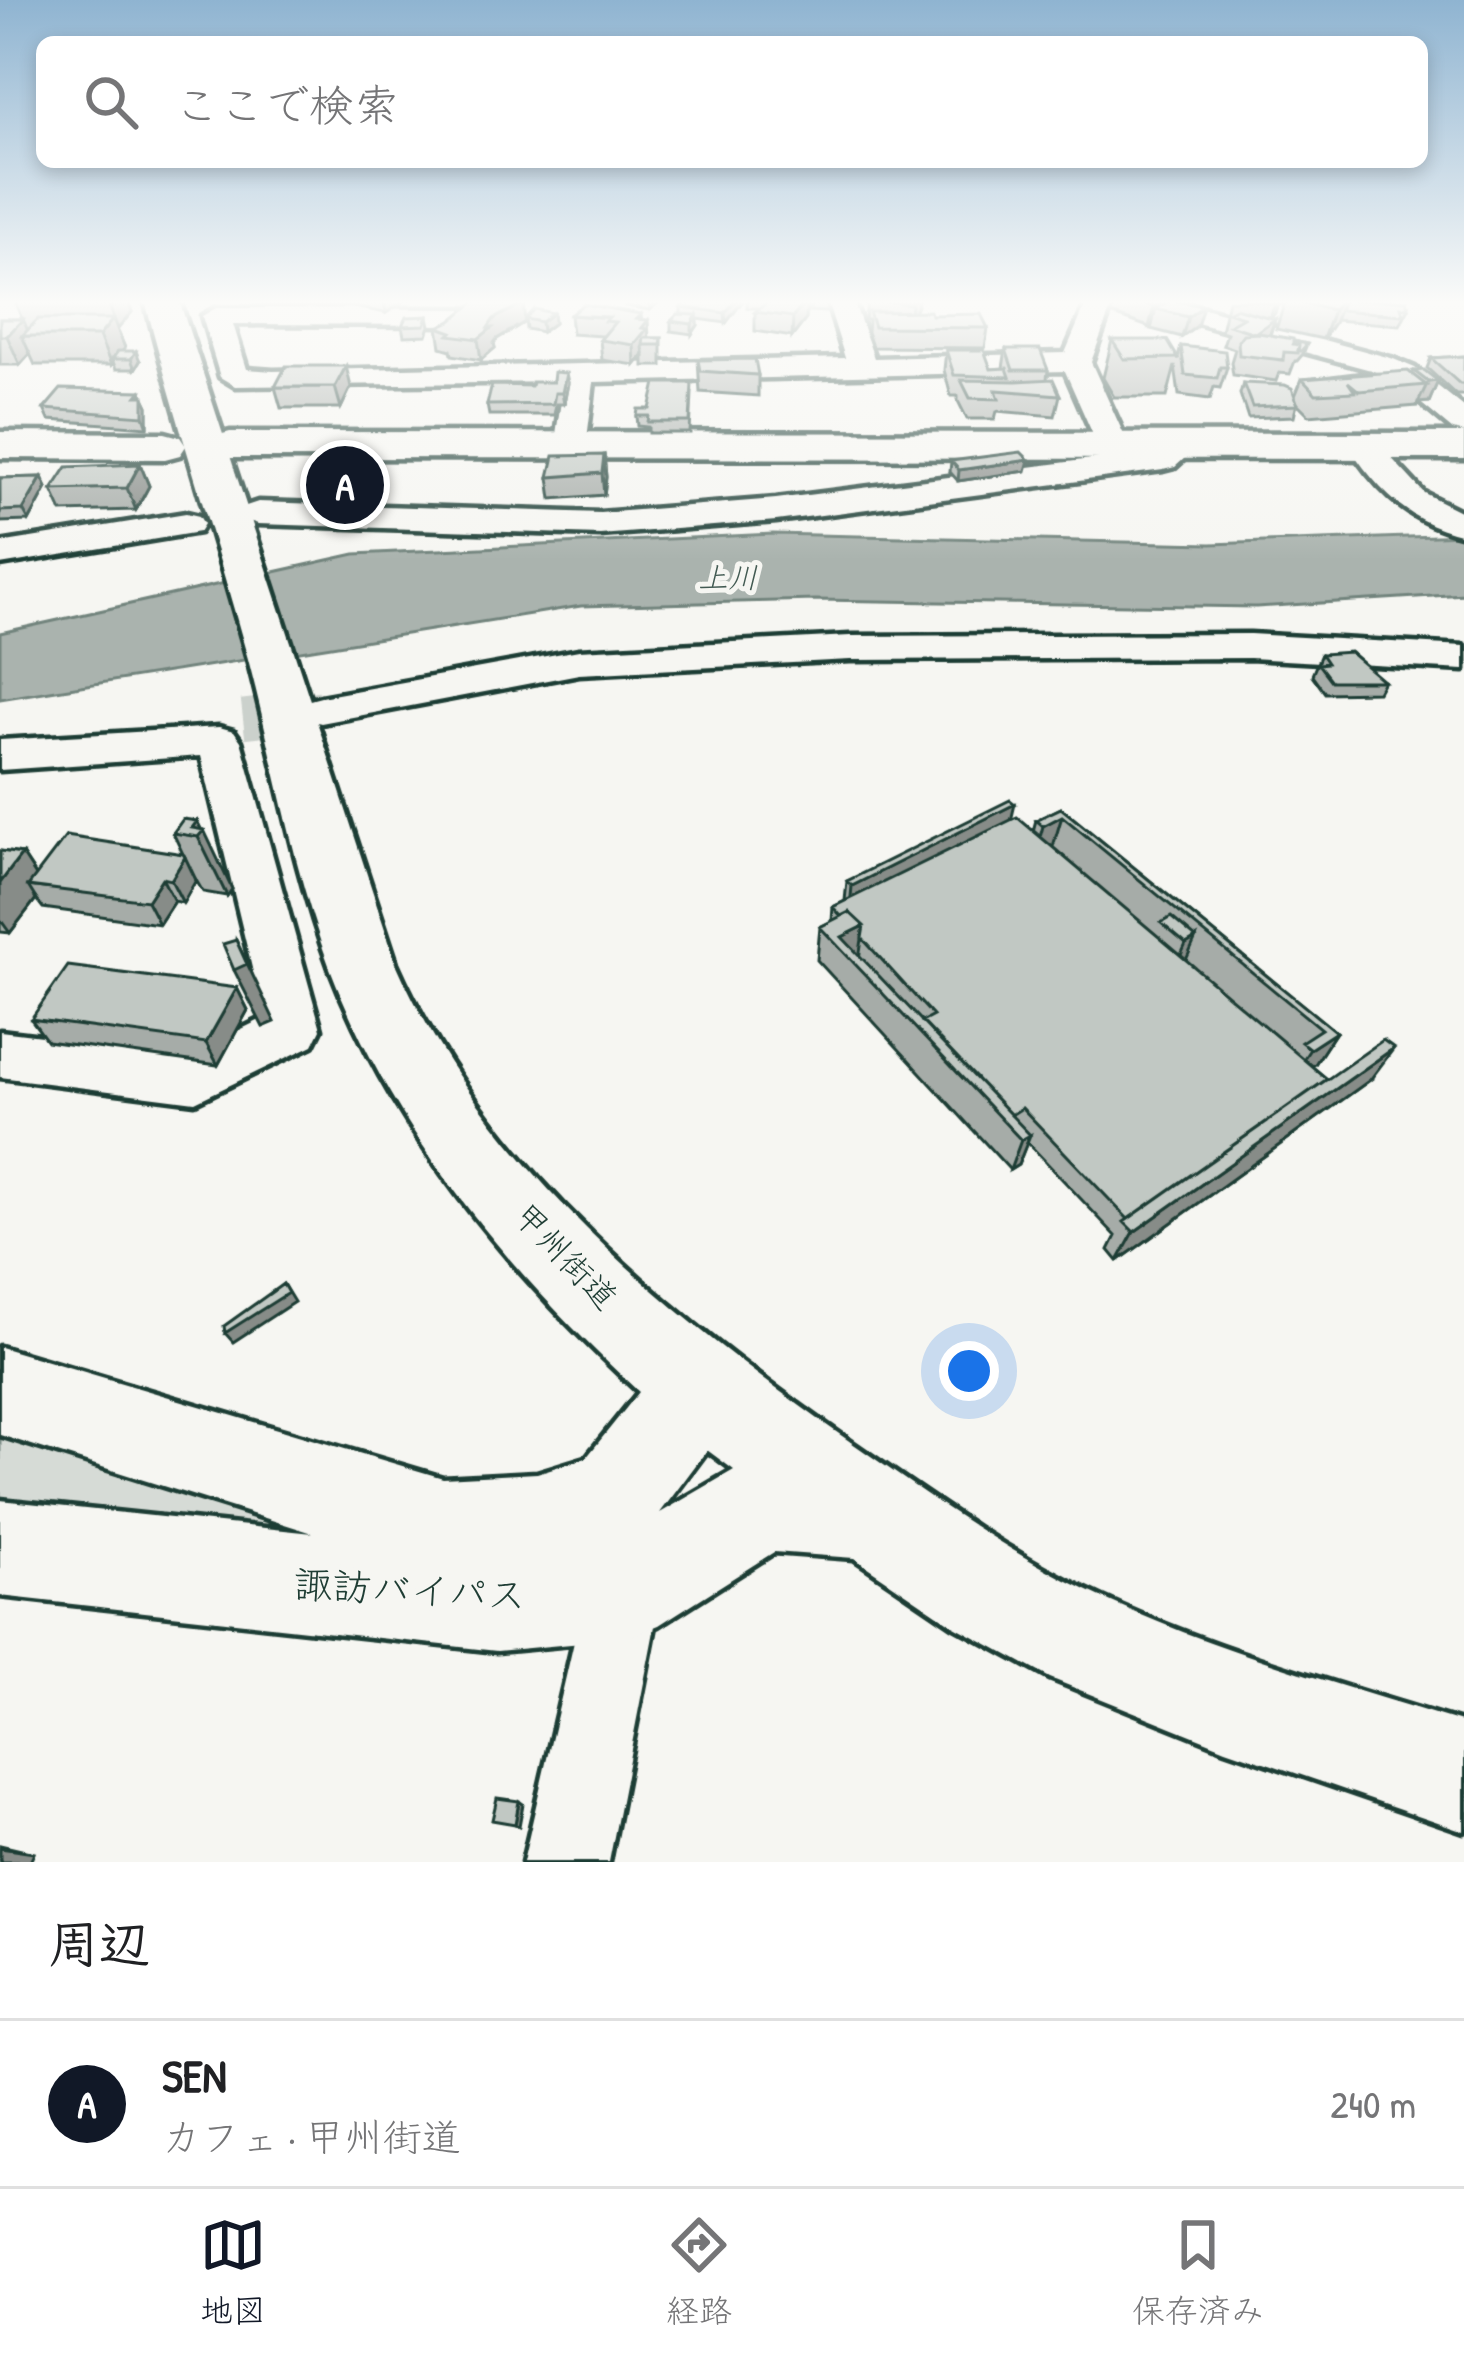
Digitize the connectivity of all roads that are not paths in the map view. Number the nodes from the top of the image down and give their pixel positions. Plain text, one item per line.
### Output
1 (194, 387) edge
2 (578, 387) edge
3 (1087, 387) edge
4 (1452, 401) edge
5 (1464, 423) edge
6 (0, 445) edge
7 (165, 446) dead end
8 (230, 446) dead end
9 (1112, 446) junction
10 (1464, 446) edge
11 (570, 447) junction
12 (1180, 447) junction
13 (1372, 457) dead end
14 (186, 524) dead end
15 (1464, 524) edge
16 (248, 531) junction
17 (0, 554) edge
18 (1464, 658) edge
19 (284, 711) junction
20 (0, 726) edge
21 (0, 755) edge
22 (0, 1054) edge
23 (699, 1387) junction
24 (0, 1391) edge
25 (870, 1512) junction
26 (0, 1548) edge
27 (624, 1590) junction
28 (1464, 1777) edge
29 (566, 1862) edge

1 - 16 main road, 甲州街道
2 - 11 street
3 - 9 street
4 - 5 street
6 - 7 main road
8 - 11 main road
9 - 11 main road
9 - 12 main road
10 - 12 main road
12 - 16 street
13 - 15 street
14 - 17 street
16 - 19 main road, 甲州街道
18 - 19 street
19 - 20 street
19 - 23 main road, 甲州街道
21 - 22 street
23 - 24 main road, 諏訪バイパス
23 - 25 main road, 甲州街道
25 - 27 main road, 諏訪バイパス
25 - 28 main road, 甲州街道
26 - 27 main road, 諏訪バイパス
27 - 29 street

